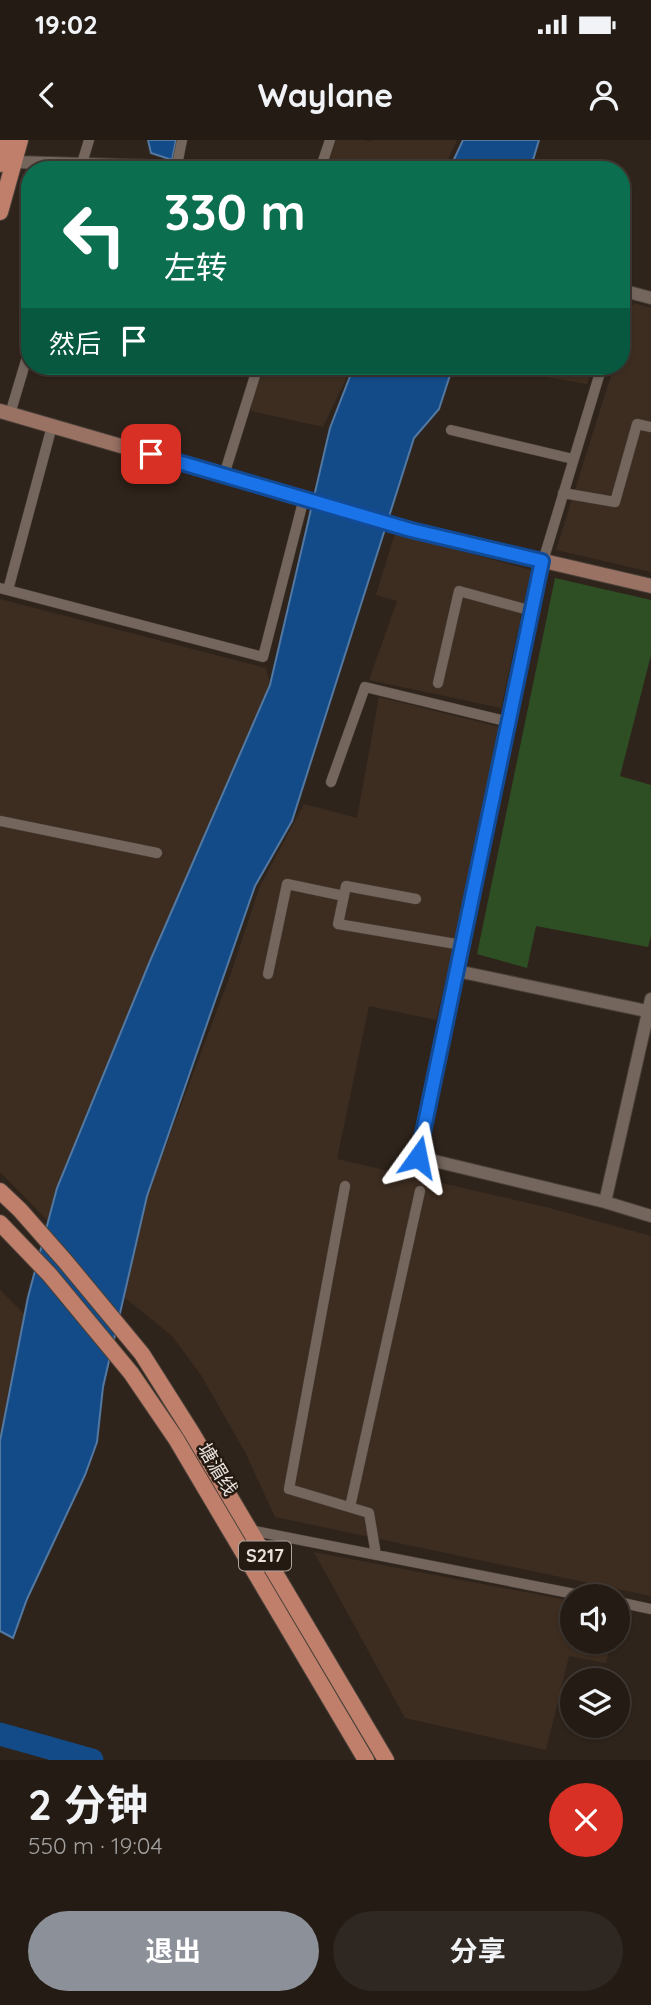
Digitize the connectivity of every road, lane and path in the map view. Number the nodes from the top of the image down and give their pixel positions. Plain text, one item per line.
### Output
1 (7, 140) edge
2 (20, 140) edge
3 (89, 140) edge
4 (182, 140) edge
5 (330, 140) edge
6 (83, 161) edge
7 (178, 161) edge
8 (323, 161) edge
9 (7, 163) edge
10 (0, 212) edge
11 (630, 295) edge
12 (651, 298) edge
13 (21, 370) edge
14 (255, 375) edge
15 (599, 375) edge
16 (5, 413) edge
17 (52, 426) junction
18 (651, 427) edge
19 (451, 430) dead end
20 (573, 459) junction
21 (224, 475) junction
22 (563, 493) junction
23 (304, 498) junction
24 (542, 561) junction
25 (651, 586) edge
26 (4, 589) edge
27 (532, 611) junction
28 (438, 683) dead end
29 (509, 722) junction
30 (331, 782) dead end
31 (0, 821) edge
32 (157, 853) dead end
33 (344, 896) junction
34 (416, 899) dead end
35 (462, 946) junction
36 (457, 971) junction
37 (268, 974) dead end
38 (650, 1008) edge
39 (345, 1186) dead end
40 (0, 1191) edge
41 (420, 1191) dead end
42 (605, 1202) junction
43 (651, 1216) edge
44 (0, 1223) edge
45 (350, 1507) junction
46 (250, 1530) junction
47 (376, 1555) junction
48 (560, 1591) edge
49 (630, 1605) edge
50 (651, 1609) edge
51 (366, 1760) edge
52 (386, 1760) edge

1 - 9 main road
2 - 9 main road
3 - 6 street
4 - 7 street
5 - 8 street
9 - 10 main road
11 - 12 street
13 - 16 street
14 - 21 street
15 - 20 street
16 - 17 main road
17 - 21 main road
17 - 26 street
18 - 22 street
19 - 20 street
20 - 22 street
21 - 23 main road
22 - 24 street
23 - 24 main road
23 - 26 street
24 - 25 main road
24 - 27 street
27 - 28 street
27 - 29 street
29 - 30 street
29 - 35 street
31 - 32 street
33 - 34 street
33 - 35 street
33 - 37 street
35 - 36 street
36 - 38 street
36 - 42 street
38 - 42 street
39 - 45 street
40 - 46 main road, S217
41 - 45 street
42 - 43 street
44 - 51 main road, 塘湄线 / S217
45 - 47 street
46 - 47 street
46 - 52 main road, S217
47 - 48 street
49 - 50 street

